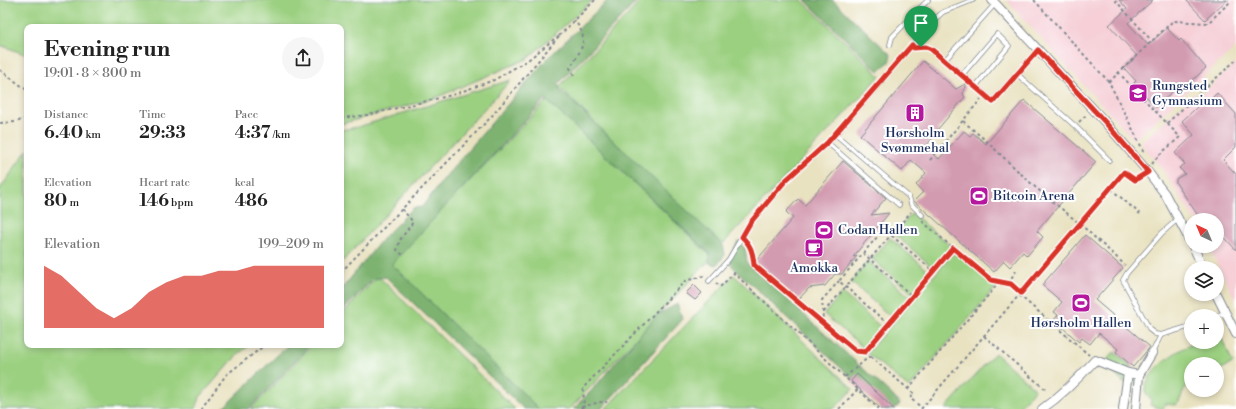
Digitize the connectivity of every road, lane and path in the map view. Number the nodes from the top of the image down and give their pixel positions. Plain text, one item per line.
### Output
1 (594, 0) edge
2 (928, 0) edge
3 (973, 0) edge
4 (1034, 0) edge
5 (1115, 0) edge
6 (1228, 0) edge
7 (963, 2) edge
8 (993, 2) edge
9 (574, 20) junction
10 (559, 36) junction
11 (1151, 40) junction
12 (890, 45) dead end
13 (912, 45) junction
14 (1038, 50) junction
15 (945, 60) junction
16 (1236, 60) edge
17 (0, 70) edge
18 (1118, 72) junction
19 (1017, 74) junction
20 (574, 75) dead end
21 (962, 75) junction
22 (1109, 82) junction
23 (975, 87) junction
24 (24, 88) edge
25 (985, 95) junction
26 (1093, 109) junction
27 (344, 118) edge
28 (24, 119) edge
29 (963, 121) junction
30 (0, 123) edge
31 (1167, 123) junction
32 (1075, 126) junction
33 (835, 134) junction
34 (828, 142) junction
35 (1158, 156) dead end
36 (1136, 158) junction
37 (930, 160) dead end
38 (1109, 160) dead end
39 (1148, 172) junction
40 (1110, 188) junction
41 (899, 204) dead end
42 (907, 208) dead end
43 (402, 209) junction
44 (1140, 214) dead end
45 (922, 215) dead end
46 (917, 217) dead end
47 (1179, 218) junction
48 (1080, 224) junction
49 (1184, 228) edge
50 (891, 235) junction
51 (742, 237) junction
52 (953, 248) junction
53 (863, 253) junction
54 (404, 256) dead end
55 (870, 259) junction
56 (344, 269) edge
57 (1130, 270) junction
58 (933, 271) junction
59 (1016, 271) dead end
60 (715, 275) junction
61 (710, 280) joint
62 (991, 280) junction
63 (839, 281) junction
64 (1008, 283) junction
65 (846, 287) junction
66 (1020, 294) junction
67 (912, 296) junction
68 (1220, 301) edge
69 (1225, 312) joint
70 (823, 313) junction
71 (822, 324) junction
72 (888, 324) junction
73 (1184, 328) edge
74 (1236, 334) edge
75 (1161, 335) junction
76 (984, 336) junction
77 (261, 348) edge
78 (865, 352) junction
79 (1152, 353) joint
80 (870, 356) junction
81 (1095, 360) junction
82 (1128, 373) junction
83 (1139, 375) junction
84 (845, 377) junction
85 (858, 389) junction
86 (908, 389) junction
87 (1046, 390) dead end
88 (607, 402) dead end
89 (581, 408) edge
90 (201, 409) edge
91 (839, 409) edge
92 (879, 409) edge
93 (922, 409) edge
94 (1042, 409) edge
95 (1123, 409) edge
96 (1136, 409) edge

1 - 9 path
2 - 12 lane
3 - 7 lane
4 - 22 path
5 - 11 path
6 - 11 path
7 - 13 lane
8 - 14 street
8 - 15 lane
9 - 10 path
9 - 20 path
10 - 27 path
10 - 43 path
11 - 18 path
13 - 15 path
13 - 33 lane
14 - 19 lane
14 - 26 street
15 - 21 lane
16 - 31 path
17 - 24 path
18 - 22 path
18 - 31 path
19 - 25 lane
19 - 32 lane
21 - 23 lane
21 - 23 lane
22 - 36 path
23 - 25 lane
25 - 29 path
26 - 32 path
26 - 36 street
28 - 30 path
29 - 37 path
29 - 48 path
31 - 35 path
32 - 38 lane
33 - 34 lane
33 - 45 lane
34 - 41 lane
34 - 51 lane
36 - 39 street
39 - 40 path
39 - 47 street
40 - 44 path
40 - 48 path
42 - 50 path
43 - 54 path
43 - 56 path
46 - 52 path
47 - 49 street
47 - 57 lane
48 - 57 path
48 - 66 path
50 - 53 path
50 - 55 path
50 - 58 path
51 - 60 lane
51 - 71 path
52 - 58 path
52 - 62 path
53 - 55 path
53 - 63 path
55 - 65 path
55 - 67 path
57 - 75 lane
58 - 67 path
59 - 64 path
60 - 61 lane
60 - 89 path
61 - 84 path
62 - 64 path
62 - 86 path
63 - 65 path
63 - 70 path
64 - 66 path
65 - 70 path
65 - 72 path
66 - 76 path
66 - 81 path
67 - 72 path
68 - 69 street
69 - 74 street
70 - 71 path
71 - 78 path
72 - 78 path
73 - 75 lane
75 - 79 lane
76 - 87 path
76 - 93 path
77 - 90 path
78 - 80 path
79 - 83 street
80 - 84 path
80 - 86 path
81 - 82 street
81 - 94 street
82 - 83 street
82 - 95 street
83 - 96 street
84 - 85 path
85 - 91 path
85 - 92 path
86 - 93 path
88 - 89 path

